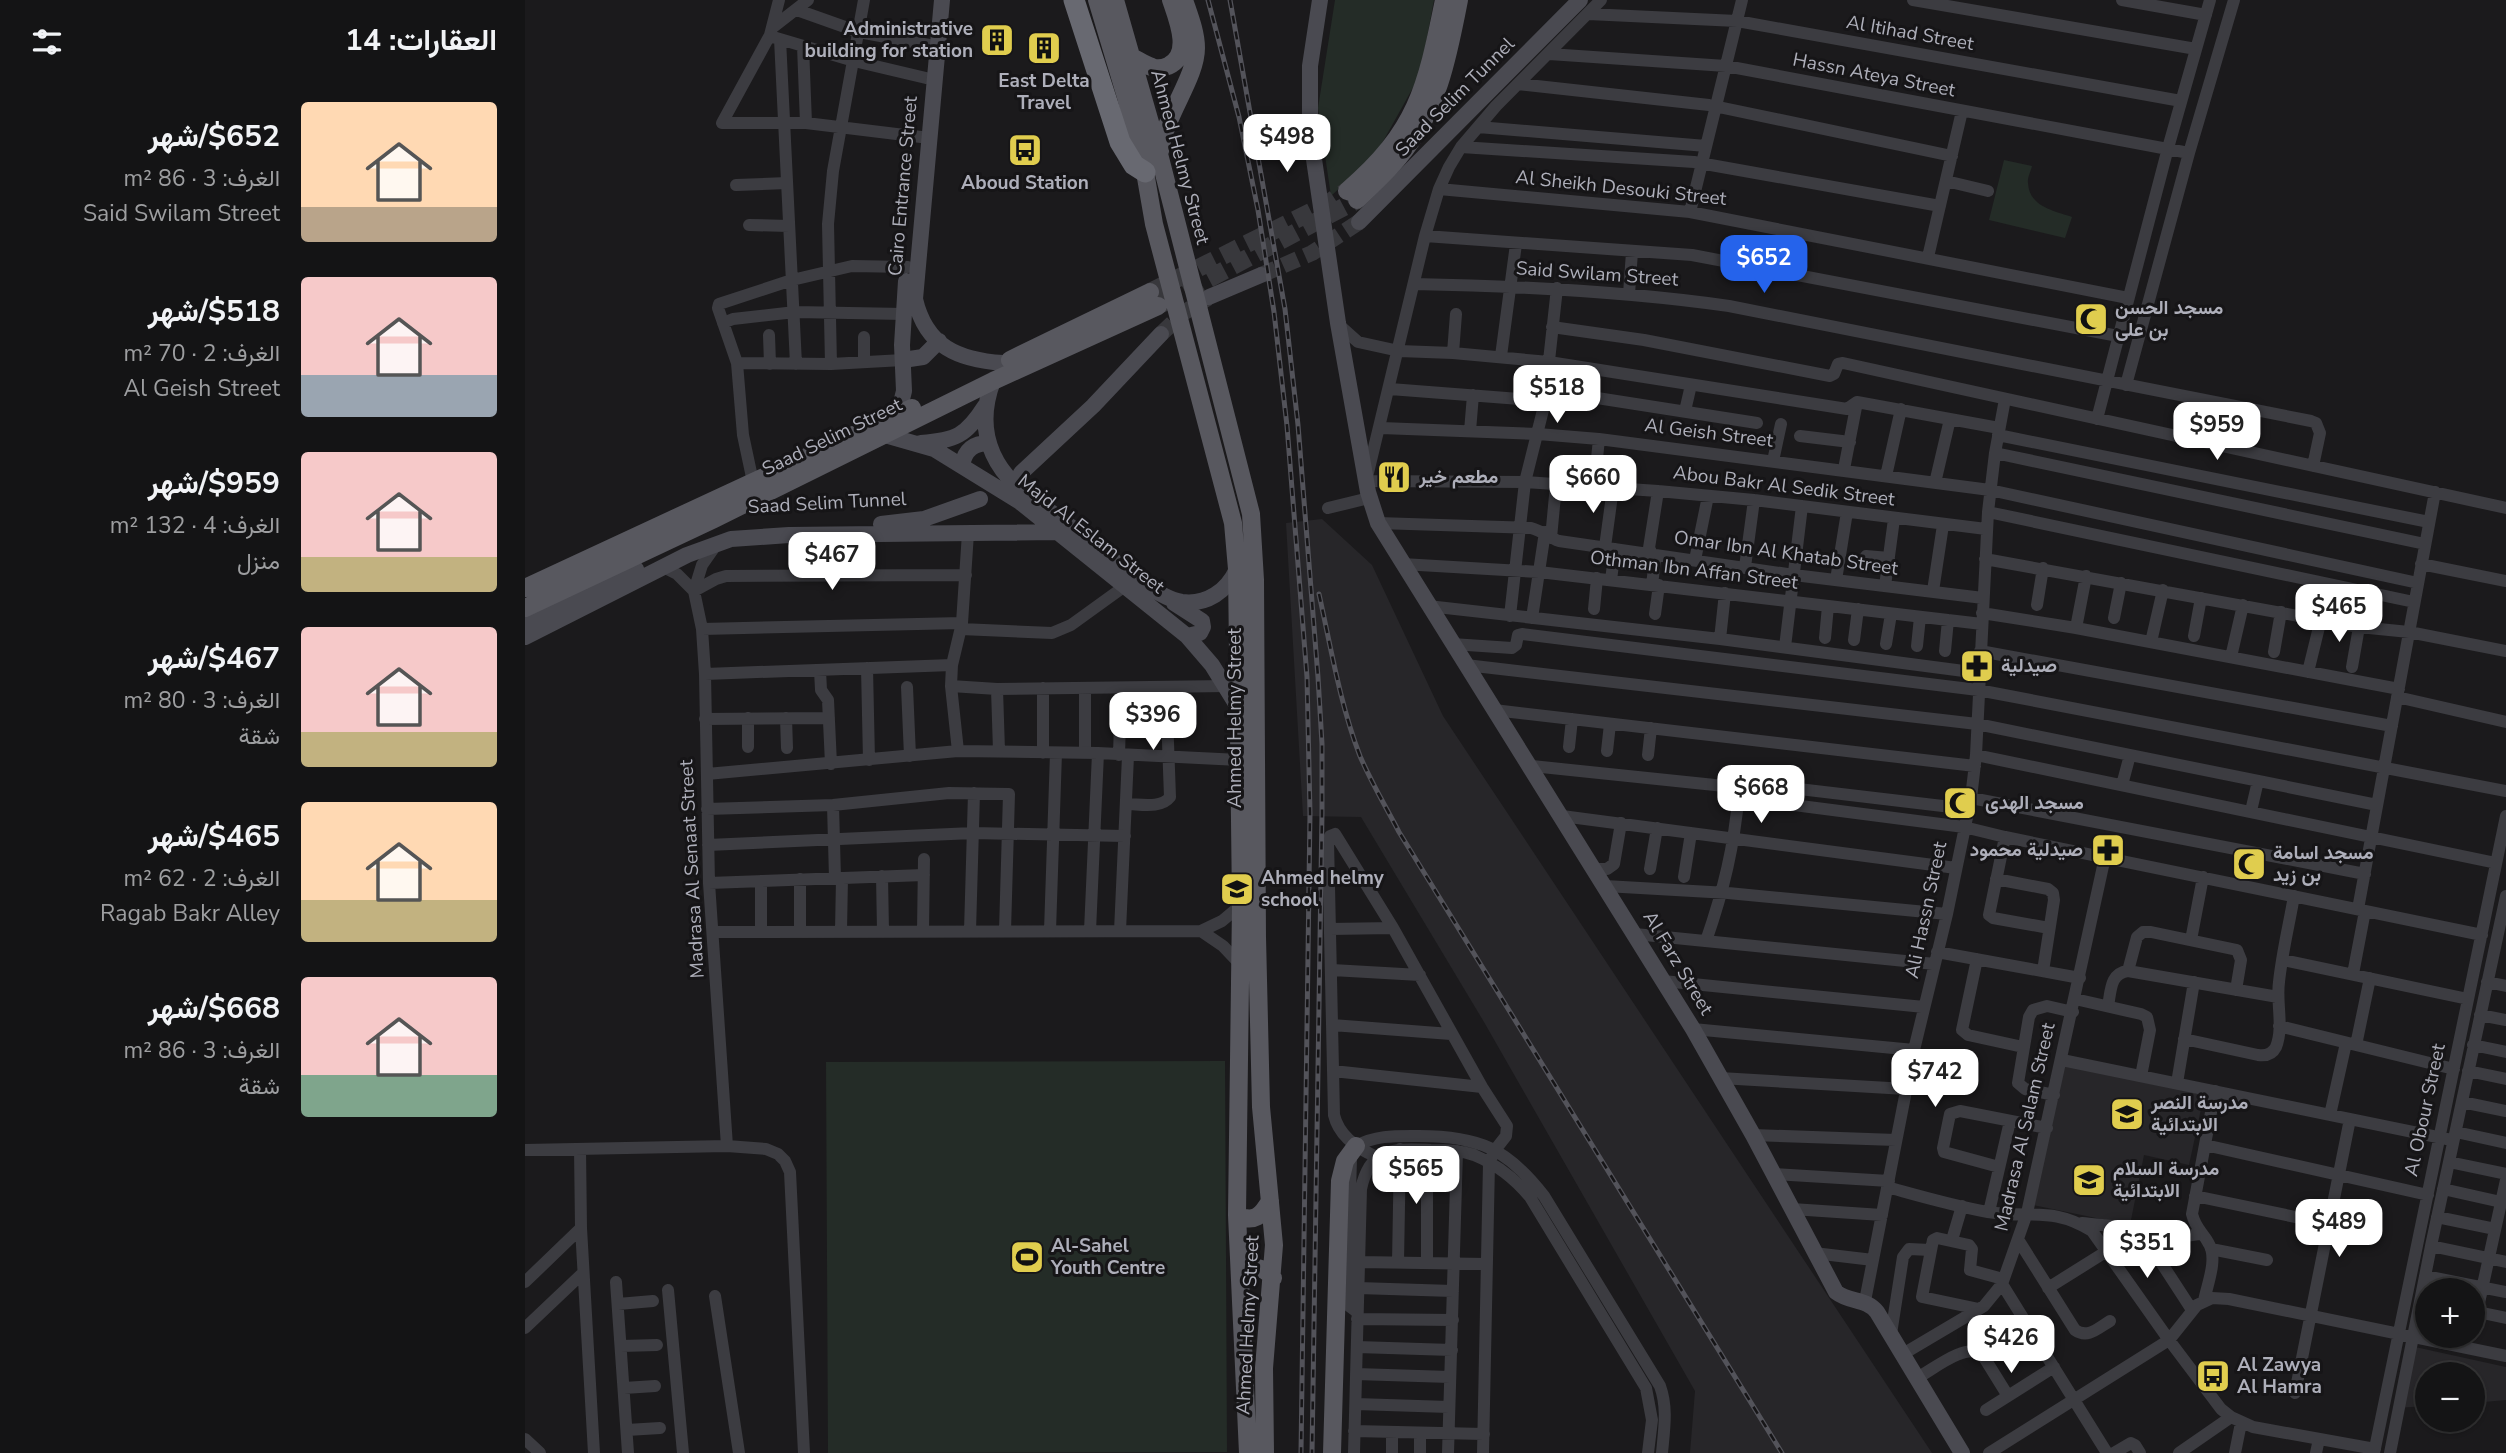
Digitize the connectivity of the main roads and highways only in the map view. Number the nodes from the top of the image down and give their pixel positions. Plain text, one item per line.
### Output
1 (1074, 0) edge
2 (1097, 0) edge
3 (1115, 0) edge
4 (1171, 0) edge
5 (1184, 0) edge
6 (1444, 0) edge
7 (1459, 0) edge
8 (1132, 57) junction
9 (1159, 154) junction
10 (1145, 172) junction
11 (525, 588) edge
12 (525, 608) edge
13 (1356, 1146) road end
14 (1270, 1201) junction
15 (1237, 1215) junction
16 (1273, 1278) junction
17 (1241, 1282) junction
18 (1248, 1453) edge
19 (1265, 1453) edge
20 (1332, 1453) edge

1 - 10 highway
2 - 10 main road, Ahmed Helmy Street
3 - 8 main road, Ahmed Helmy Street
4 - 8 main road
5 - 9 main road
6 - 7 main road
8 - 9 main road, Ahmed Helmy Street
9 - 14 main road, Ahmed Helmy Street
10 - 15 main road, Ahmed Helmy Street
11 - 12 main road, Saad Selim Street
13 - 20 main road
14 - 15 main road
14 - 16 main road, Ahmed Helmy Street
15 - 17 main road, Ahmed Helmy Street
16 - 17 main road
16 - 19 main road, Ahmed Helmy Street
17 - 18 main road, Ahmed Helmy Street

